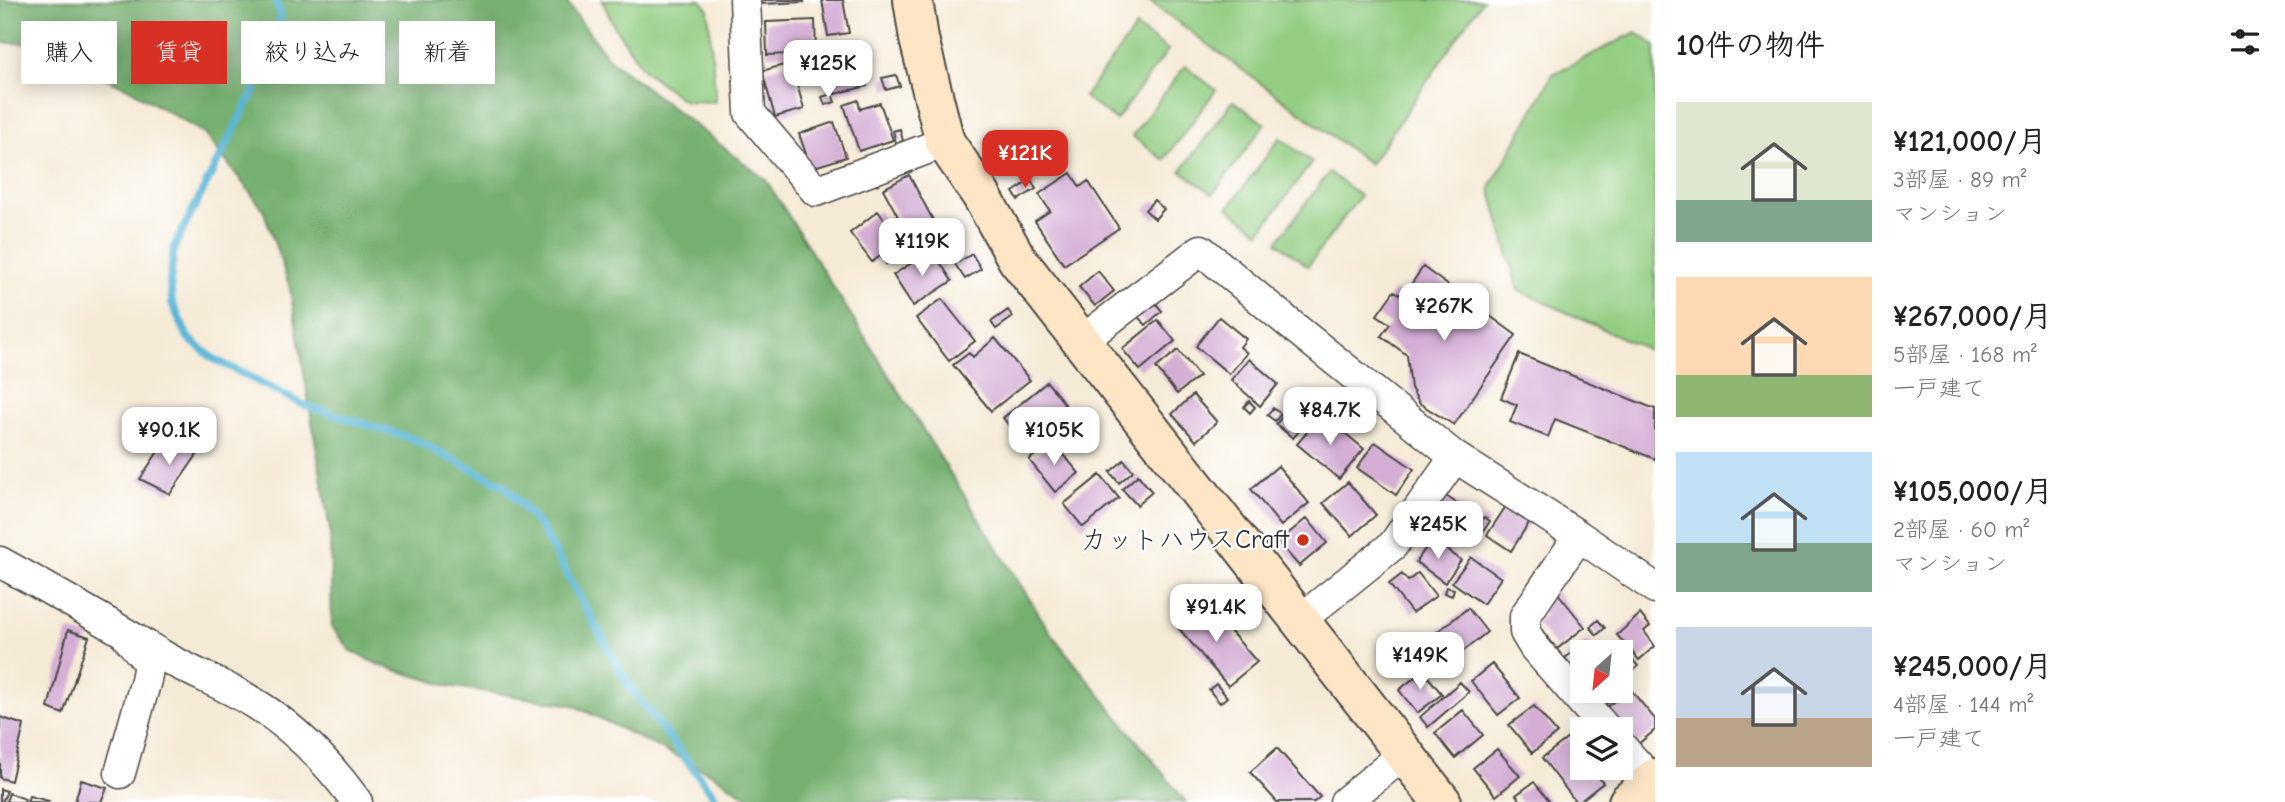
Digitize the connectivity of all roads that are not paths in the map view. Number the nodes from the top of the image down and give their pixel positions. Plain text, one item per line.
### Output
1 (745, 0) edge
2 (914, 0) edge
3 (945, 142) junction
4 (1080, 342) junction
5 (1455, 457) junction
6 (1579, 536) junction
7 (0, 562) edge
8 (1655, 588) edge
9 (1300, 620) junction
10 (118, 628) junction
11 (1596, 717) edge
12 (1404, 755) junction
13 (1633, 764) edge
14 (120, 773) dead end
15 (1648, 786) edge
16 (357, 802) edge
17 (1345, 802) edge
18 (1442, 802) edge

1 - 3 street
2 - 3 street
3 - 4 street
4 - 5 street
4 - 9 street
5 - 6 street
5 - 9 street
6 - 8 street
6 - 11 street
7 - 10 street
9 - 12 street
10 - 14 street
10 - 16 street
12 - 17 street
12 - 18 street
13 - 15 street

